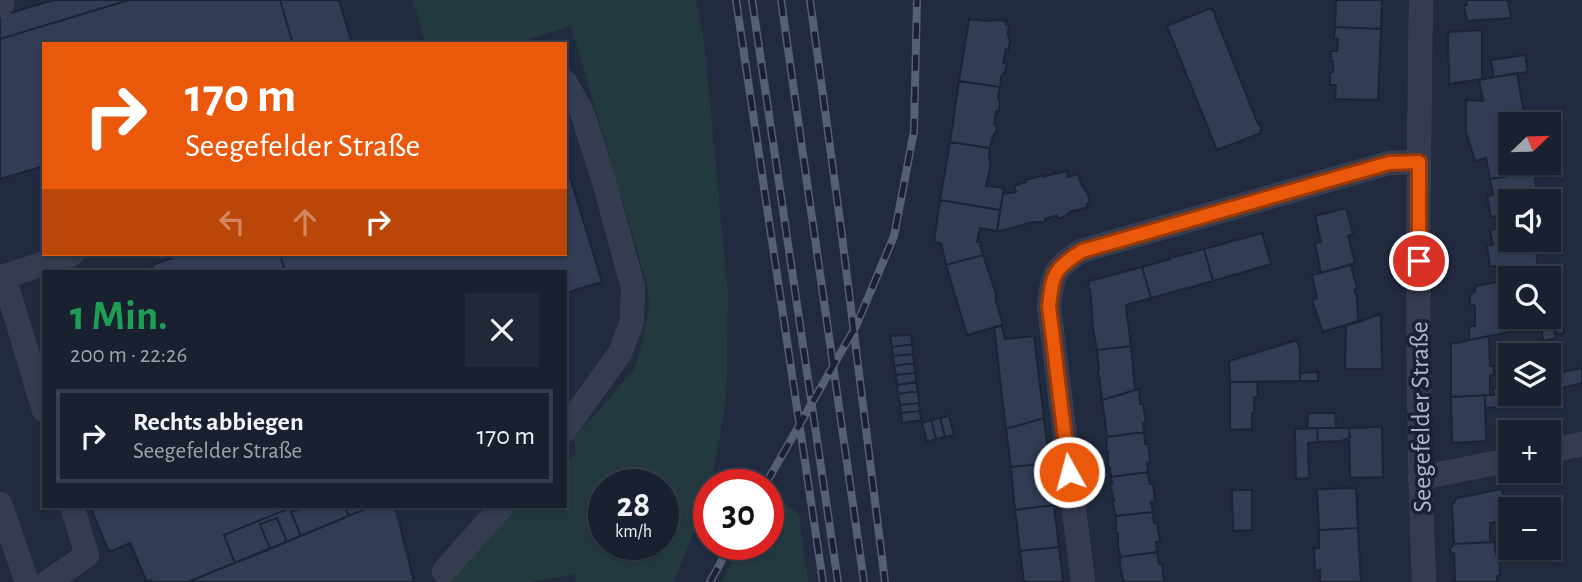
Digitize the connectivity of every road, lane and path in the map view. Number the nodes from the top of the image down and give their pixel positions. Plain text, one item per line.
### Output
1 (1421, 0) edge
2 (567, 86) edge
3 (1419, 162) junction
4 (66, 256) edge
5 (2, 277) edge
6 (42, 404) edge
7 (567, 427) edge
8 (1582, 444) edge
9 (1561, 448) edge
10 (1498, 462) edge
11 (1420, 478) junction
12 (0, 504) edge
13 (73, 508) edge
14 (500, 508) edge
15 (444, 571) dead end
16 (27, 582) edge
17 (48, 582) edge
18 (1083, 582) edge
19 (1424, 582) edge

1 - 3 street, Seegefelder Straße
2 - 7 street
3 - 11 street, Seegefelder Straße
3 - 18 street
4 - 5 street
5 - 6 street
8 - 9 street
10 - 11 street
11 - 19 street, Seegefelder Straße
12 - 16 street
13 - 17 street
14 - 15 street

